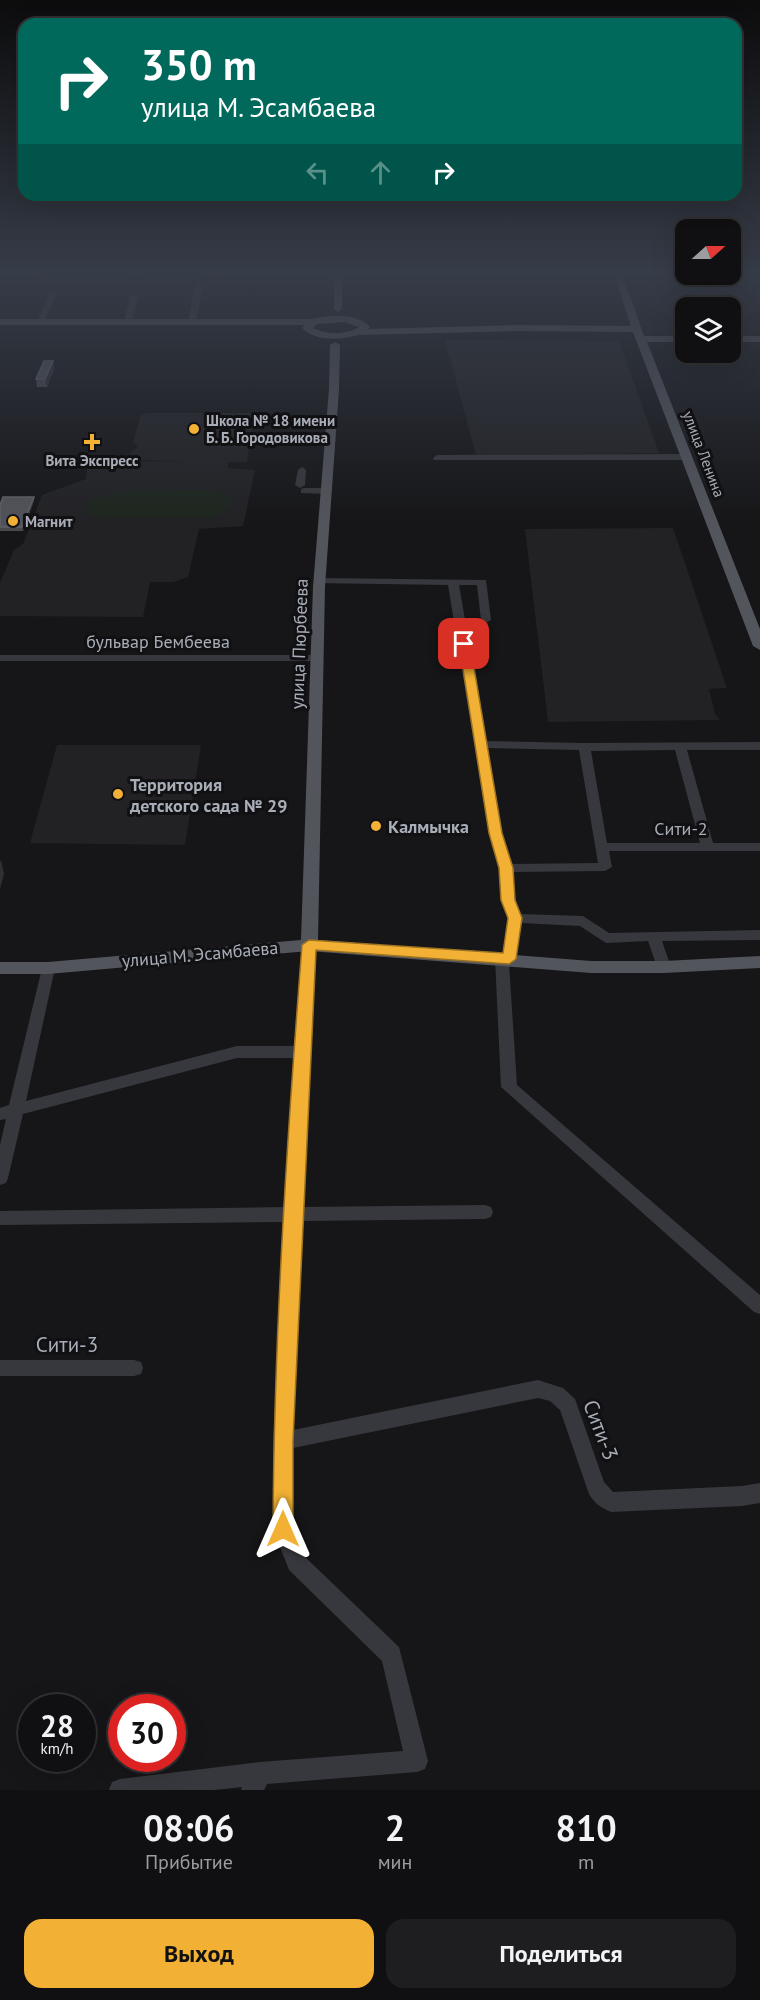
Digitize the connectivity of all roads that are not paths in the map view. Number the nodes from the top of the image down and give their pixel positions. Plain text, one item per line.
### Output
1 (335, 358) edge
2 (648, 358) edge
3 (688, 457) junction
4 (437, 458) dead end
5 (302, 470) dead end
6 (326, 491) junction
7 (320, 581) junction
8 (453, 582) junction
9 (486, 620) dead end
10 (760, 646) edge
11 (0, 658) edge
12 (317, 658) junction
13 (481, 744) junction
14 (760, 746) edge
15 (584, 747) junction
16 (680, 747) junction
17 (707, 846) junction
18 (602, 847) junction
19 (760, 847) edge
20 (506, 868) junction
21 (515, 918) junction
22 (760, 935) edge
23 (653, 936) junction
24 (309, 945) junction
25 (505, 958) junction
26 (760, 962) edge
27 (664, 967) junction
28 (0, 968) edge
29 (48, 968) junction
30 (302, 1052) junction
31 (17, 1111) junction
32 (0, 1114) edge
33 (0, 1178) edge
34 (484, 1212) dead end
35 (295, 1215) junction
36 (0, 1218) edge
37 (760, 1306) edge
38 (0, 1368) edge
39 (134, 1368) dead end
40 (283, 1441) junction
41 (760, 1493) edge
42 (256, 1781) edge
43 (120, 1790) edge

1 - 6 main road, улица Пюрбеева
2 - 3 main road, улица Ленина
3 - 4 street
3 - 10 main road, улица Ленина
5 - 6 street
6 - 7 main road, улица Пюрбеева
7 - 8 street
7 - 12 main road, улица Пюрбеева
8 - 9 street
8 - 13 street
11 - 12 street, бульвар Бембеева
12 - 24 main road, улица Пюрбеева
13 - 15 street
13 - 20 street
14 - 16 street
15 - 16 street
15 - 18 street
16 - 17 street
17 - 18 street, Сити-2
17 - 19 street, Сити-2
18 - 20 street
20 - 21 street
21 - 23 street
21 - 25 street
22 - 23 street
23 - 27 street
24 - 25 main road, улица М. Эсамбаева
24 - 29 main road, улица М. Эсамбаева
24 - 30 street
25 - 27 main road, улица М. Эсамбаева
25 - 37 street
26 - 27 main road, улица М. Эсамбаева
28 - 29 main road, улица М. Эсамбаева
29 - 31 street
30 - 31 street
30 - 35 street
31 - 32 street
31 - 33 street
34 - 35 street
35 - 36 street
35 - 40 street
38 - 39 street, Сити-3
40 - 41 street, Сити-3
40 - 42 street
42 - 43 street

